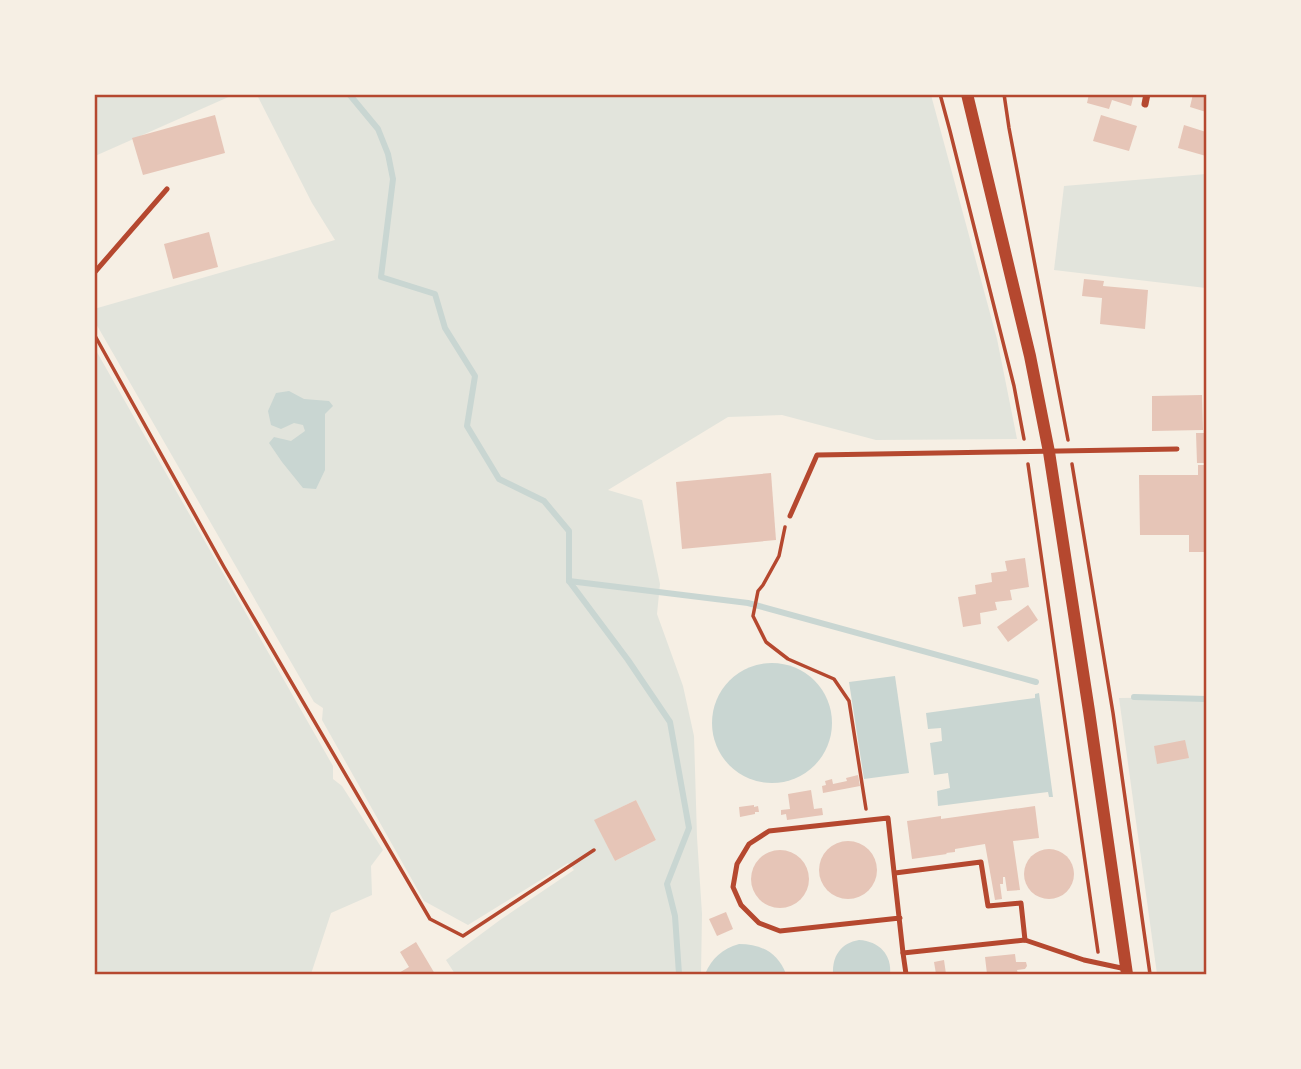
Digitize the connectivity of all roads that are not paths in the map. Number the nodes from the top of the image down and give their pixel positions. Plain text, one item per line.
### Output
1 (967, 94) edge
2 (1147, 94) edge
3 (1145, 104) dead end
4 (167, 189) dead end
5 (94, 273) edge
6 (1177, 449) dead end
7 (1049, 452) junction
8 (790, 516) road end
9 (895, 873) junction
10 (900, 918) junction
11 (1025, 940) junction
12 (903, 953) junction
13 (1127, 972) edge
14 (906, 975) edge

1 - 7 street
2 - 3 street
4 - 5 lane
6 - 7 lane
7 - 8 lane
7 - 13 street
9 - 10 lane
9 - 10 lane
9 - 11 lane
10 - 12 lane
11 - 12 lane
11 - 13 lane
12 - 14 lane

